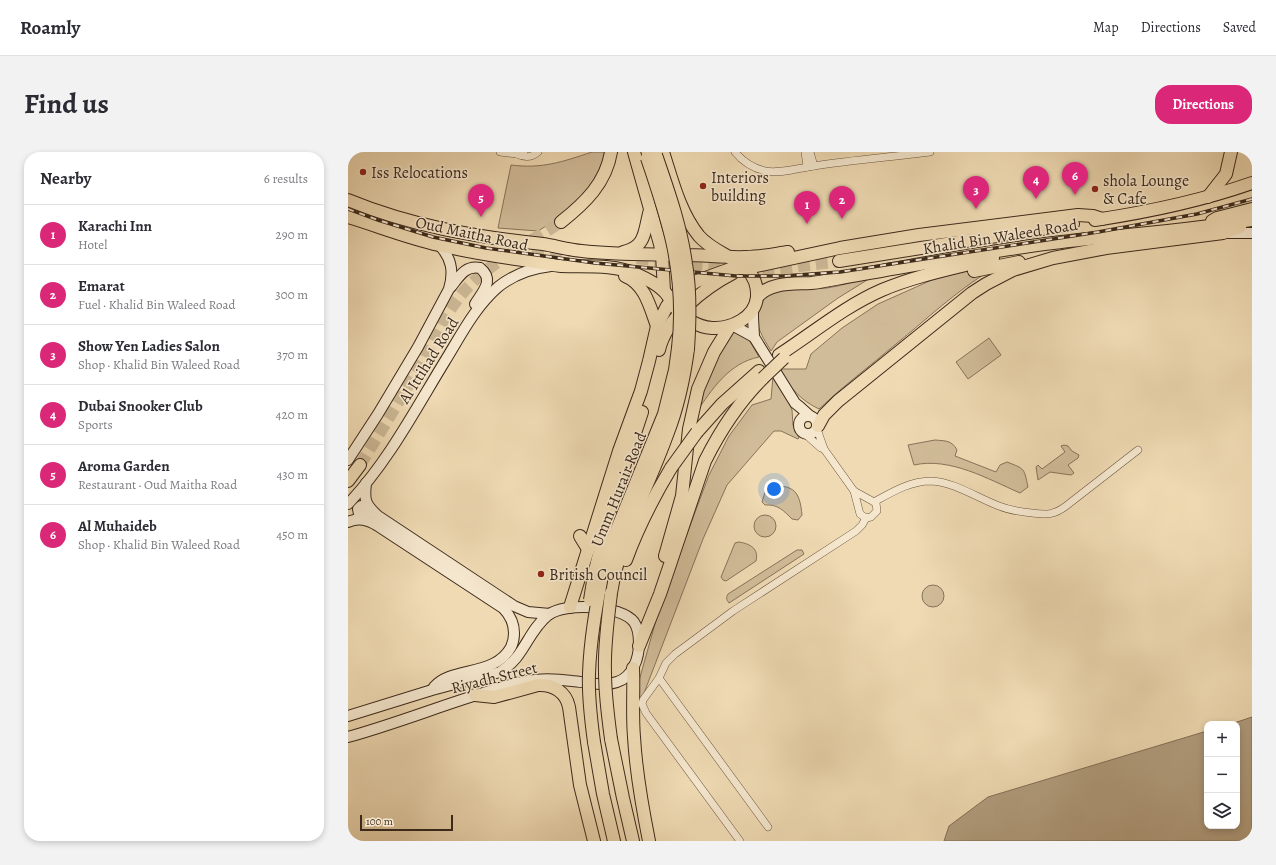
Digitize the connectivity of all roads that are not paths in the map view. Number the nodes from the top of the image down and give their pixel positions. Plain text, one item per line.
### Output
1 (500, 152) edge
2 (538, 152) edge
3 (611, 152) edge
4 (634, 152) edge
5 (735, 152) edge
6 (805, 152) edge
7 (810, 152) edge
8 (930, 152) edge
9 (1231, 152) edge
10 (520, 153) edge
11 (653, 154) edge
12 (810, 166) junction
13 (1252, 183) edge
14 (348, 195) edge
15 (1208, 197) junction
16 (348, 200) edge
17 (650, 208) junction
18 (1252, 209) edge
19 (380, 213) junction
20 (348, 217) edge
21 (1102, 219) junction
22 (1252, 221) edge
23 (562, 222) tunnel mouth
24 (1206, 228) junction
25 (1252, 233) edge
26 (1223, 234) junction
27 (1052, 243) junction
28 (439, 245) junction
29 (840, 248) junction
30 (616, 254) junction
31 (662, 254) junction
32 (727, 256) junction
33 (1053, 258) junction
34 (839, 261) tunnel mouth
35 (559, 266) junction
36 (592, 266) junction
37 (745, 268) junction
38 (912, 279) junction
39 (449, 289) junction
40 (668, 296) junction
41 (755, 303) junction
42 (681, 313) junction
43 (657, 326) junction
44 (731, 326) junction
45 (754, 337) junction
46 (459, 338) junction
47 (683, 349) junction
48 (761, 375) junction
49 (795, 403) junction
50 (810, 416) junction
51 (799, 423) junction
52 (818, 427) junction
53 (805, 434) junction
54 (824, 449) junction
55 (1138, 450) dead end
56 (348, 460) edge
57 (360, 465) tunnel mouth
58 (348, 481) edge
59 (366, 483) junction
60 (854, 491) junction
61 (874, 502) junction
62 (348, 504) edge
63 (866, 518) junction
64 (375, 519) junction
65 (348, 522) edge
66 (580, 536) dead end
67 (588, 549) junction
68 (598, 575) junction
69 (612, 589) junction
70 (660, 594) junction
71 (570, 608) junction
72 (550, 614) junction
73 (639, 646) junction
74 (634, 668) junction
75 (659, 678) junction
76 (432, 690) junction
77 (475, 695) junction
78 (348, 716) edge
79 (348, 737) edge
80 (768, 827) dead end
81 (594, 841) edge
82 (614, 841) edge
83 (633, 841) edge
84 (649, 841) edge
85 (740, 841) edge

1 - 10 street
2 - 10 street
3 - 23 main road
4 - 17 main road
5 - 12 street
6 - 12 street
7 - 12 street
8 - 12 street
9 - 15 main road
11 - 32 main road
11 - 47 main road, Umm Hurair Road, bridge
13 - 15 main road, Khalid Bin Waleed Road
14 - 19 main road
15 - 21 main road, Khalid Bin Waleed Road
16 - 19 main road, Oud Maitha Road
17 - 30 main road
17 - 31 main road
18 - 24 main road
19 - 30 main road, Oud Maitha Road
20 - 28 main road, Oud Maitha Road
21 - 29 main road, Khalid Bin Waleed Road
21 - 34 main road
22 - 24 main road, Khalid Bin Waleed Road
22 - 26 main road
24 - 27 main road, Khalid Bin Waleed Road
25 - 26 main road
26 - 33 main road
27 - 38 main road
27 - 41 main road, Khalid Bin Waleed Road
28 - 35 main road, Oud Maitha Road
28 - 39 main road, Al Ittihad Road
29 - 32 main road, Khalid Bin Waleed Road
29 - 37 main road
30 - 31 main road, Khalid Bin Waleed Road
31 - 32 main road, Khalid Bin Waleed Road
31 - 40 main road
32 - 37 main road
33 - 38 main road
33 - 52 main road
35 - 36 main road, Oud Maitha Road
35 - 46 main road, Al Ittihad Road
36 - 40 main road
36 - 43 main road
37 - 40 main road
37 - 41 main road
37 - 42 main road
38 - 48 main road
39 - 46 main road
39 - 56 main road, Al Ittihad Road
40 - 42 main road
40 - 43 main road
41 - 44 main road, Khalid Bin Waleed Road
41 - 45 main road
42 - 44 main road
42 - 68 main road
43 - 67 main road
44 - 45 main road
44 - 70 main road
45 - 49 main road
46 - 59 main road, Al Ittihad Road
47 - 68 main road, Umm Hurair Road
47 - 69 main road, Umm Hurair Road
48 - 69 main road, bridge
48 - 70 main road
49 - 50 main road
49 - 51 main road
50 - 51 main road
50 - 52 main road
51 - 53 main road
52 - 53 main road
52 - 54 street
53 - 54 street
54 - 60 street
55 - 61 street
57 - 58 main road
59 - 62 main road, Al Ittihad Road
59 - 64 main road
60 - 61 street
60 - 63 street
61 - 63 street
63 - 75 street
64 - 65 main road
64 - 72 main road
64 - 76 main road
66 - 67 main road
67 - 71 main road
68 - 82 main road, bridge
69 - 83 main road, Umm Hurair Road, bridge
70 - 73 main road
71 - 72 main road, Riyadh Street
71 - 73 main road, Riyadh Street
72 - 76 main road, Riyadh Street
73 - 74 main road, Riyadh Street
74 - 77 main road, Riyadh Street
74 - 84 main road
75 - 80 street
75 - 85 street
76 - 78 main road, Riyadh Street
77 - 79 main road, Riyadh Street
77 - 81 main road

